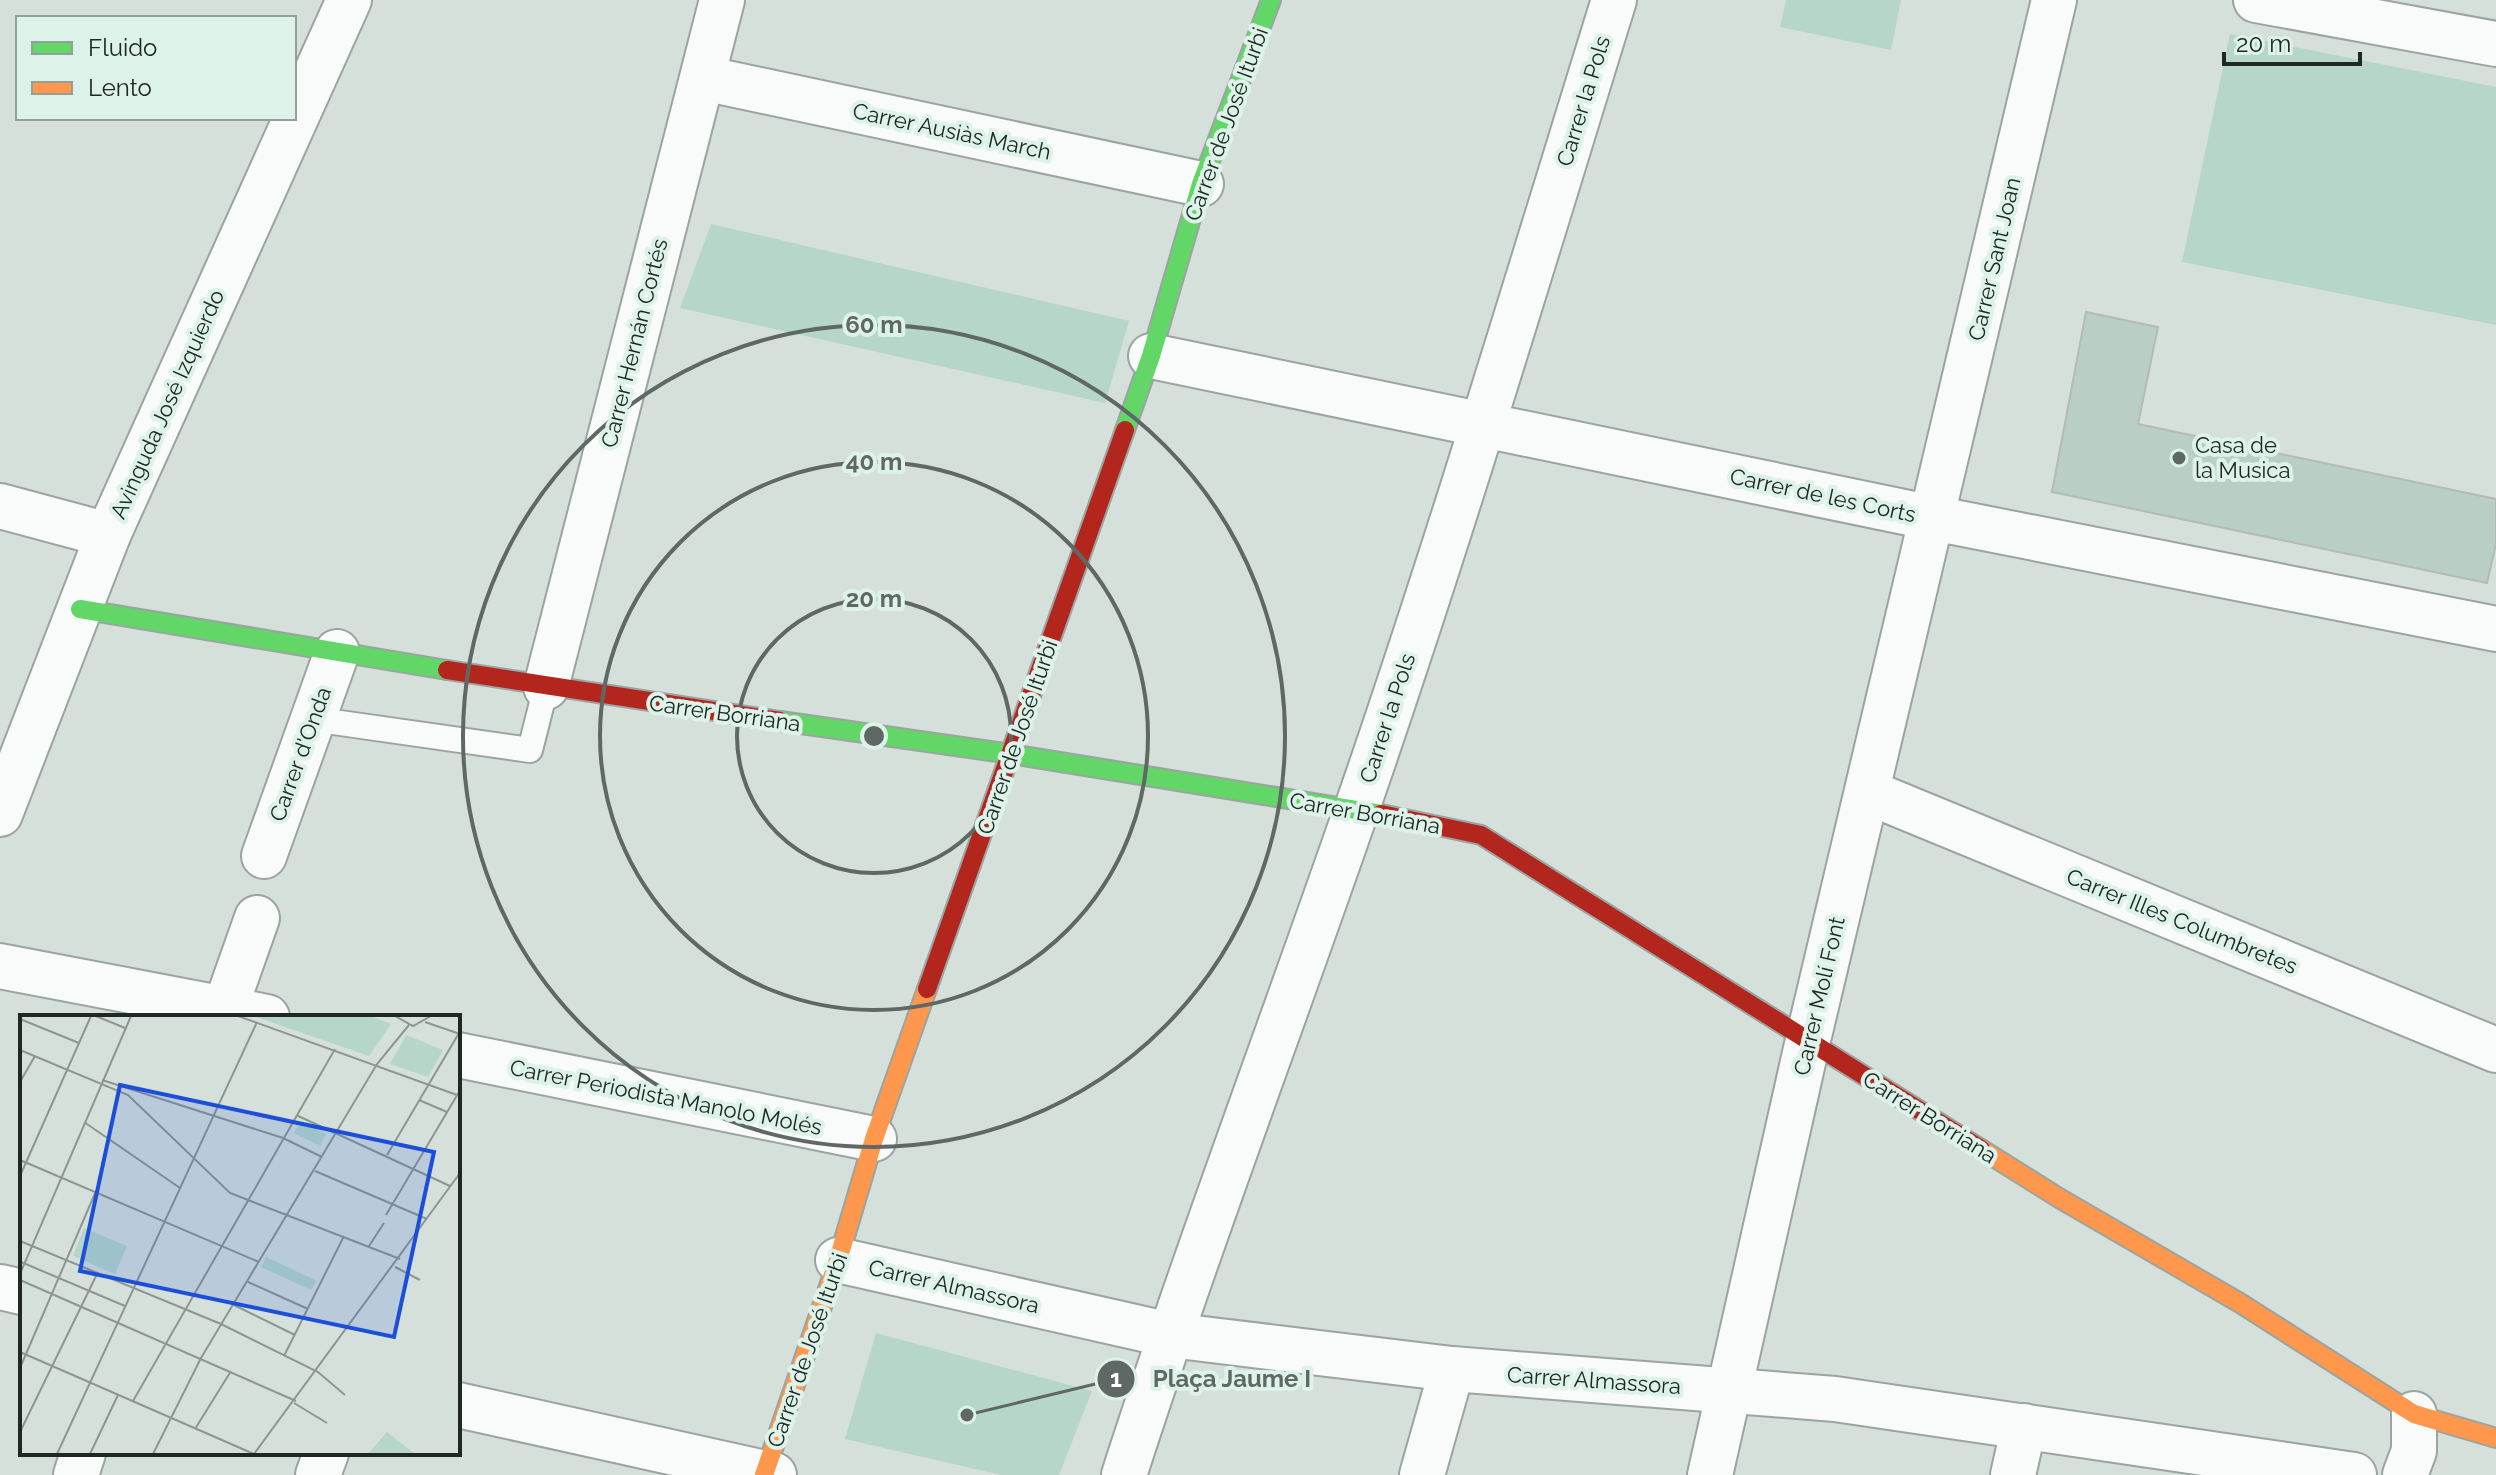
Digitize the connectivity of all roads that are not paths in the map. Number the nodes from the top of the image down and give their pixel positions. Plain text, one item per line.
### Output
1 (349, 0) edge
2 (722, 0) edge
3 (1271, 0) edge
4 (1614, 0) edge
5 (2054, 0) edge
6 (2256, 0) edge
7 (2361, 9) edge
8 (2496, 44) edge
9 (703, 78) junction
10 (296, 118) edge
11 (295, 120) edge
12 (1201, 184) junction
13 (1151, 356) junction
14 (1483, 424) junction
15 (0, 506) edge
16 (1933, 518) junction
17 (108, 535) junction
18 (80, 609) junction
19 (2496, 629) edge
20 (337, 652) junction
21 (546, 687) junction
22 (312, 719) junction
23 (1011, 754) junction
24 (1868, 792) junction
25 (1357, 809) junction
26 (0, 814) edge
27 (264, 856) dead end
28 (257, 918) dead end
29 (0, 966) edge
30 (223, 1013) edge
31 (245, 1015) edge
32 (1808, 1040) junction
33 (2496, 1050) edge
34 (460, 1055) edge
35 (874, 1139) junction
36 (838, 1260) junction
37 (0, 1287) edge
38 (20, 1292) edge
39 (1170, 1335) junction
40 (1452, 1369) junction
41 (1730, 1390) junction
42 (460, 1405) edge
43 (2414, 1414) junction
44 (2024, 1426) junction
45 (2496, 1438) edge
46 (82, 1455) edge
47 (325, 1455) edge
48 (2327, 1472) edge
49 (768, 1474) edge
50 (76, 1475) edge
51 (318, 1475) edge
52 (1124, 1475) edge
53 (1422, 1475) edge
54 (1710, 1475) edge
55 (2013, 1475) edge
56 (2405, 1475) edge

1 - 10 street, Avinguda José Izquierdo
2 - 9 street, Carrer Hernán Cortés
3 - 12 street, Carrer de José Iturbi
4 - 14 street, Carrer la Pols
5 - 16 street, Carrer Sant Joan
6 - 7 street
7 - 8 street
9 - 12 street, Carrer Ausiàs March
9 - 21 street, Carrer Hernán Cortés
11 - 17 street, Avinguda José Izquierdo
12 - 13 street, Carrer de José Iturbi
13 - 14 street, Carrer de les Corts
13 - 23 street, Carrer de José Iturbi
14 - 16 street, Carrer de les Corts
14 - 25 street, Carrer la Pols
15 - 17 street
16 - 19 street, Carrer de les Corts
16 - 24 street, Carrer Molí Font
17 - 18 street, Avinguda José Izquierdo
18 - 20 street, Carrer Borriana
18 - 26 street, Avinguda José Izquierdo
20 - 21 street, Carrer Borriana
20 - 22 street, Carrer d'Onda
21 - 22 lane
21 - 23 street, Carrer Borriana
22 - 27 street, Carrer d'Onda
23 - 25 street, Carrer Borriana
23 - 35 street, Carrer de José Iturbi
24 - 32 street, Carrer Molí Font
24 - 33 street, Carrer Illes Columbretes
25 - 32 street, Carrer Borriana
25 - 39 street, Carrer la Pols
28 - 30 street
29 - 30 street
30 - 31 street
32 - 41 street, Carrer Molí Font
32 - 43 street, Carrer Borriana
34 - 35 street, Carrer Periodista Manolo Molés
35 - 36 street, Carrer de José Iturbi
36 - 39 street, Carrer Almassora
36 - 49 street, Carrer de José Iturbi
37 - 38 street
39 - 40 street, Carrer Almassora
39 - 52 street, Carrer la Pols
40 - 41 street, Carrer Almassora
40 - 53 street
41 - 44 street, Carrer Almassora
41 - 54 street, Carrer Molí Font
42 - 49 street
43 - 45 street, Carrer Borriana
43 - 56 street
44 - 48 street, Carrer Almassora
44 - 55 street
46 - 50 street
47 - 51 street

